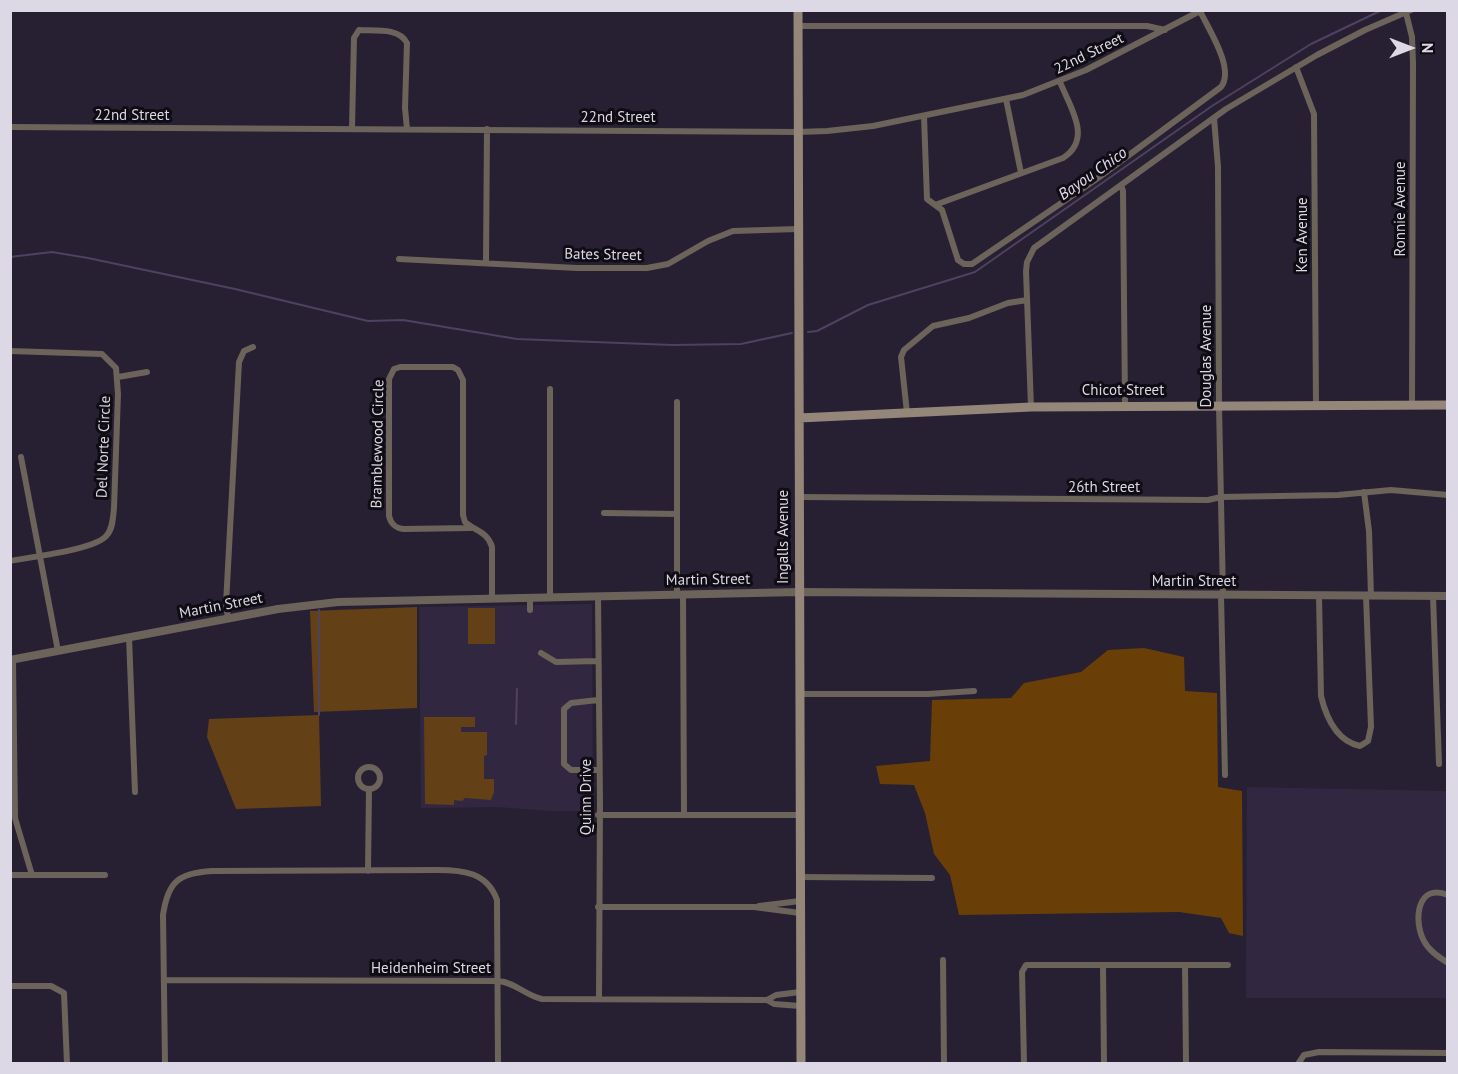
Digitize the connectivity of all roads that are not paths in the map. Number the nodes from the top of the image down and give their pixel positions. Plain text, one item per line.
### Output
1 (798, 10) edge
2 (1201, 11) edge
3 (1408, 12) edge
4 (798, 26) junction
5 (1165, 30) junction
6 (1296, 67) junction
7 (1060, 82) junction
8 (1006, 99) junction
9 (924, 116) junction
10 (1214, 118) junction
11 (10, 127) edge
12 (352, 128) junction
13 (407, 129) junction
14 (487, 129) junction
15 (798, 132) junction
16 (1021, 173) junction
17 (1121, 185) junction
18 (935, 205) junction
19 (798, 229) junction
20 (399, 259) dead end
21 (486, 262) junction
22 (1027, 300) junction
23 (253, 347) dead end
24 (10, 351) edge
25 (147, 372) dead end
26 (118, 376) junction
27 (550, 388) dead end
28 (676, 402) dead end
29 (1448, 405) edge
30 (1125, 406) junction
31 (1219, 406) junction
32 (1316, 406) junction
33 (1412, 406) junction
34 (1030, 407) junction
35 (907, 413) junction
36 (799, 418) junction
37 (21, 457) dead end
38 (1364, 492) junction
39 (1448, 495) edge
40 (799, 497) junction
41 (1221, 497) junction
42 (604, 513) dead end
43 (677, 514) junction
44 (463, 524) junction
45 (39, 556) junction
46 (10, 561) edge
47 (800, 592) junction
48 (680, 594) junction
49 (1222, 595) junction
50 (598, 596) junction
51 (1318, 596) junction
52 (1369, 596) junction
53 (1433, 596) junction
54 (1448, 596) edge
55 (550, 597) junction
56 (530, 598) junction
57 (492, 599) junction
58 (530, 610) dead end
59 (228, 618) junction
60 (129, 637) junction
61 (58, 651) junction
62 (540, 653) dead end
63 (12, 660) edge
64 (598, 661) junction
65 (974, 691) dead end
66 (800, 694) junction
67 (598, 700) junction
68 (1439, 764) dead end
69 (599, 770) junction
70 (1225, 775) dead end
71 (369, 789) dead end
72 (135, 792) dead end
73 (684, 814) junction
74 (598, 815) junction
75 (801, 815) junction
76 (368, 871) junction
77 (10, 875) edge
78 (32, 875) junction
79 (105, 875) dead end
80 (800, 877) junction
81 (932, 878) dead end
82 (1448, 895) edge
83 (800, 901) junction
84 (598, 907) junction
85 (754, 907) junction
86 (800, 914) junction
87 (943, 960) dead end
88 (1448, 963) edge
89 (1185, 965) junction
90 (1228, 965) dead end
91 (1103, 966) junction
92 (164, 980) junction
93 (498, 981) junction
94 (10, 986) edge
95 (800, 992) junction
96 (599, 999) junction
97 (767, 1000) junction
98 (800, 1006) junction
99 (1448, 1053) edge
100 (67, 1064) edge
101 (165, 1064) edge
102 (498, 1064) edge
103 (801, 1064) edge
104 (945, 1064) edge
105 (1024, 1064) edge
106 (1104, 1064) edge
107 (1186, 1064) edge
108 (1298, 1064) edge

1 - 4 main road, Ingalls Avenue
2 - 5 street, 22nd Street
2 - 18 street
3 - 6 street
3 - 33 street, Ronnie Avenue
4 - 5 street
4 - 15 main road, Ingalls Avenue
5 - 7 street, 22nd Street
6 - 10 street
6 - 32 street, Ken Avenue
7 - 8 street, 22nd Street
7 - 16 street
8 - 9 street, 22nd Street
8 - 16 street
9 - 15 street, 22nd Street
9 - 18 street
10 - 17 street
10 - 31 street, Douglas Avenue
11 - 12 street, 22nd Street
12 - 13 street, 22nd Street
12 - 13 street
13 - 14 street, 22nd Street
14 - 15 street, 22nd Street
14 - 21 street
15 - 19 main road, Ingalls Avenue
16 - 18 street
17 - 22 street
17 - 30 street
19 - 21 street, Bates Street
19 - 36 main road, Ingalls Avenue
20 - 21 street, Bates Street
22 - 34 street
22 - 35 street
23 - 59 street
24 - 26 street, Del Norte Circle
25 - 26 street
26 - 45 street, Del Norte Circle
27 - 55 street
28 - 43 street
29 - 33 main road, Chicot Street
30 - 31 main road, Chicot Street
30 - 34 main road, Chicot Street
31 - 32 main road, Chicot Street
31 - 41 street, Douglas Avenue
32 - 33 main road, Chicot Street
34 - 35 main road, Chicot Street
35 - 36 main road, Chicot Street
36 - 40 main road, Ingalls Avenue
37 - 45 street
38 - 39 street, 26th Street
38 - 41 street, 26th Street
38 - 52 street
40 - 41 street, 26th Street
40 - 47 main road, Ingalls Avenue
41 - 49 street, Douglas Avenue
42 - 43 street
43 - 48 street
44 - 44 street, Bramblewood Circle
44 - 57 street, Bramblewood Circle
45 - 46 street, Del Norte Circle
45 - 61 street
47 - 48 street, Martin Street
47 - 49 street, Martin Street
47 - 66 main road, Ingalls Avenue
48 - 50 street, Martin Street
48 - 73 street
49 - 51 street, Martin Street
49 - 70 street, Douglas Avenue
50 - 55 street, Martin Street
50 - 64 street, Quinn Drive
51 - 52 street, Martin Street
51 - 52 street
52 - 53 street, Martin Street
53 - 54 street, Martin Street
53 - 68 street
55 - 56 street, Martin Street
56 - 57 street, Martin Street
56 - 58 street
57 - 59 street, Martin Street
59 - 60 street, Martin Street
60 - 61 street, Martin Street
60 - 72 street
61 - 63 street, Martin Street
62 - 64 street
63 - 78 street
64 - 67 street, Quinn Drive
65 - 66 street
66 - 75 main road, Ingalls Avenue
67 - 69 street, Quinn Drive
67 - 69 street
69 - 74 street, Quinn Drive
71 - 76 street
73 - 74 street
73 - 75 street
74 - 84 street, Quinn Drive
75 - 80 main road, Ingalls Avenue
76 - 92 street
76 - 93 street
77 - 78 street
78 - 79 street
80 - 81 street
80 - 83 main road, Ingalls Avenue
82 - 88 street
83 - 85 street
83 - 86 main road, Ingalls Avenue
84 - 85 street
84 - 96 street, Quinn Drive
85 - 86 street
86 - 95 main road, Ingalls Avenue
87 - 104 street
89 - 90 street
89 - 91 street
89 - 107 street
91 - 105 street
91 - 106 street
92 - 93 street, Heidenheim Street
92 - 101 street
93 - 96 street, Heidenheim Street
93 - 102 street
94 - 100 street
95 - 97 street
95 - 98 main road, Ingalls Avenue
96 - 97 street, Heidenheim Street
97 - 98 street, Heidenheim Street
98 - 103 main road, Ingalls Avenue
99 - 108 street

